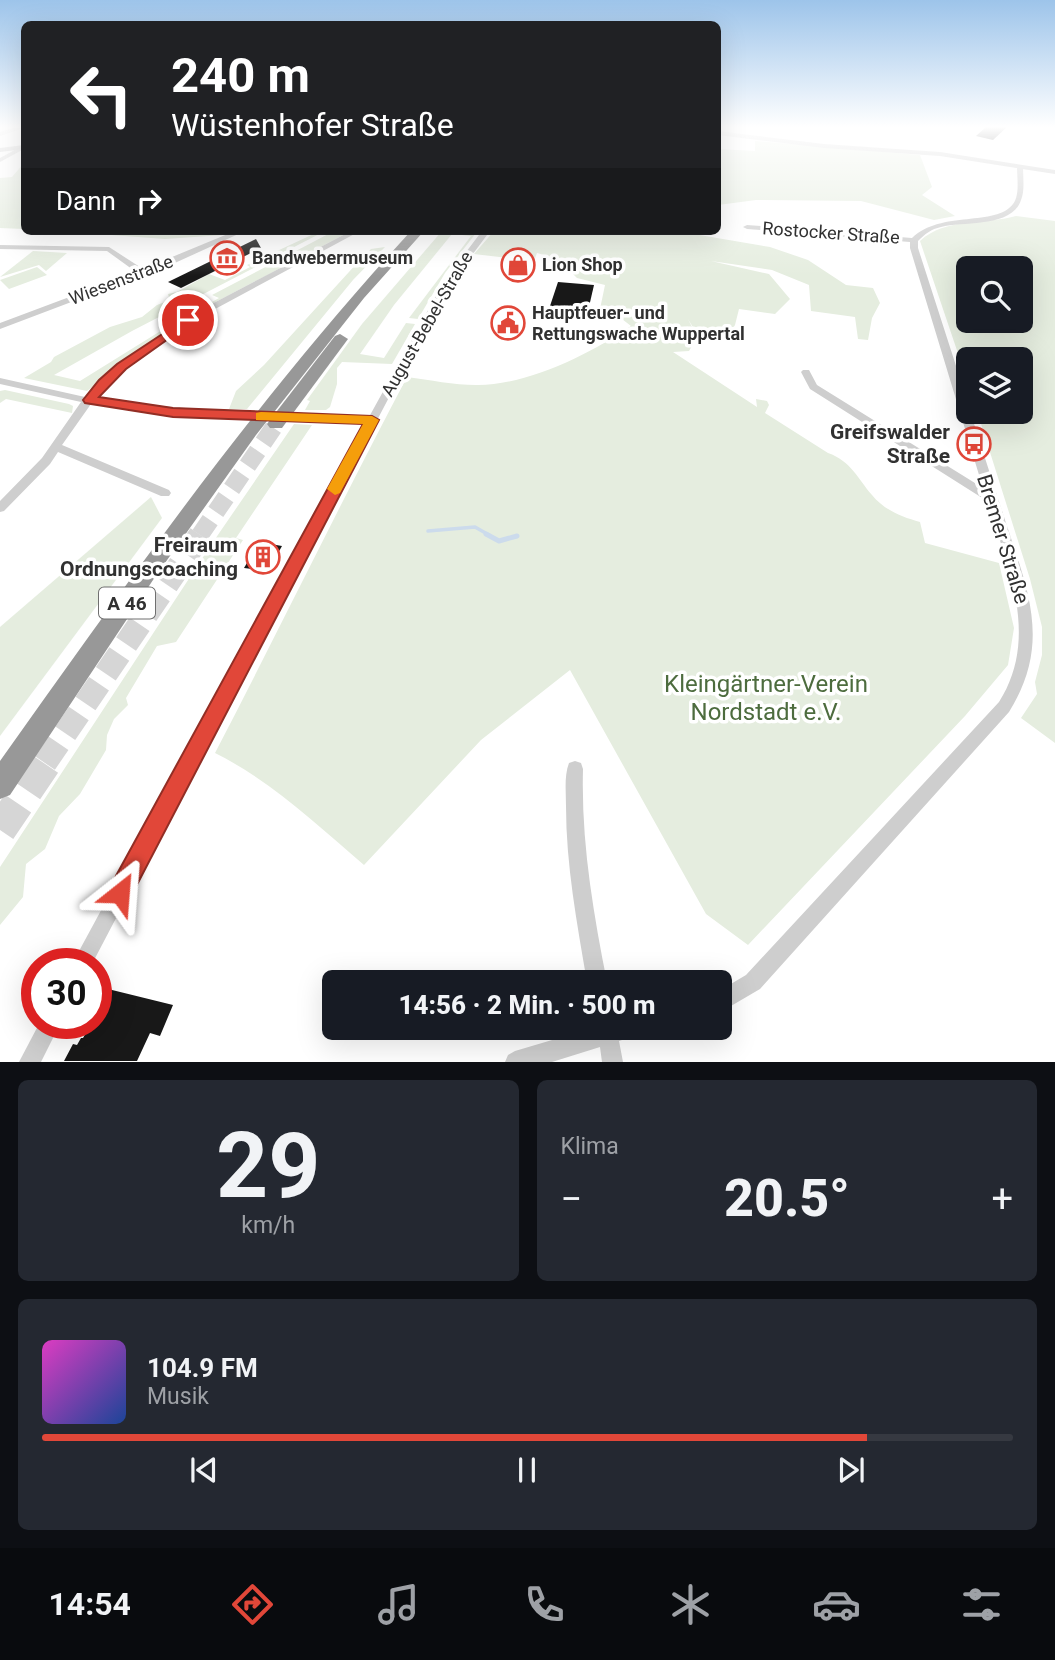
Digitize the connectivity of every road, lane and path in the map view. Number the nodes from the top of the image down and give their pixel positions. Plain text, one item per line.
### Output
1 (1020, 177) edge
2 (747, 227) dead end
3 (231, 235) edge
4 (348, 235) edge
5 (414, 235) edge
6 (429, 235) edge
7 (483, 235) edge
8 (914, 240) junction
9 (0, 247) edge
10 (142, 272) junction
11 (0, 326) edge
12 (806, 372) dead end
13 (0, 381) edge
14 (90, 400) junction
15 (272, 417) junction
16 (372, 420) junction
17 (56, 447) junction
18 (165, 493) dead end
19 (991, 498) junction
20 (0, 508) edge
21 (575, 769) dead end
22 (0, 785) edge
23 (91, 948) edge
24 (595, 970) edge
25 (732, 995) edge
26 (42, 1039) edge
27 (580, 1040) edge
28 (609, 1040) edge
29 (29, 1062) edge
30 (515, 1062) edge
31 (613, 1062) edge

1 - 8 street
2 - 8 street, Rostocker Straße
3 - 10 street, Wiesenstraße
4 - 14 street
5 - 15 highway, A 46
6 - 15 highway, A 46
7 - 16 street, August-Bebel-Straße
8 - 19 street, Bremer Straße
9 - 10 street
10 - 11 street, Wiesenstraße
12 - 19 street
13 - 14 street
14 - 16 street
14 - 17 street
15 - 22 highway, A 46
16 - 23 street, August-Bebel-Straße
17 - 18 street
17 - 20 street
19 - 25 street, Bremer Straße
21 - 24 street
26 - 29 street
27 - 30 street
28 - 31 street

